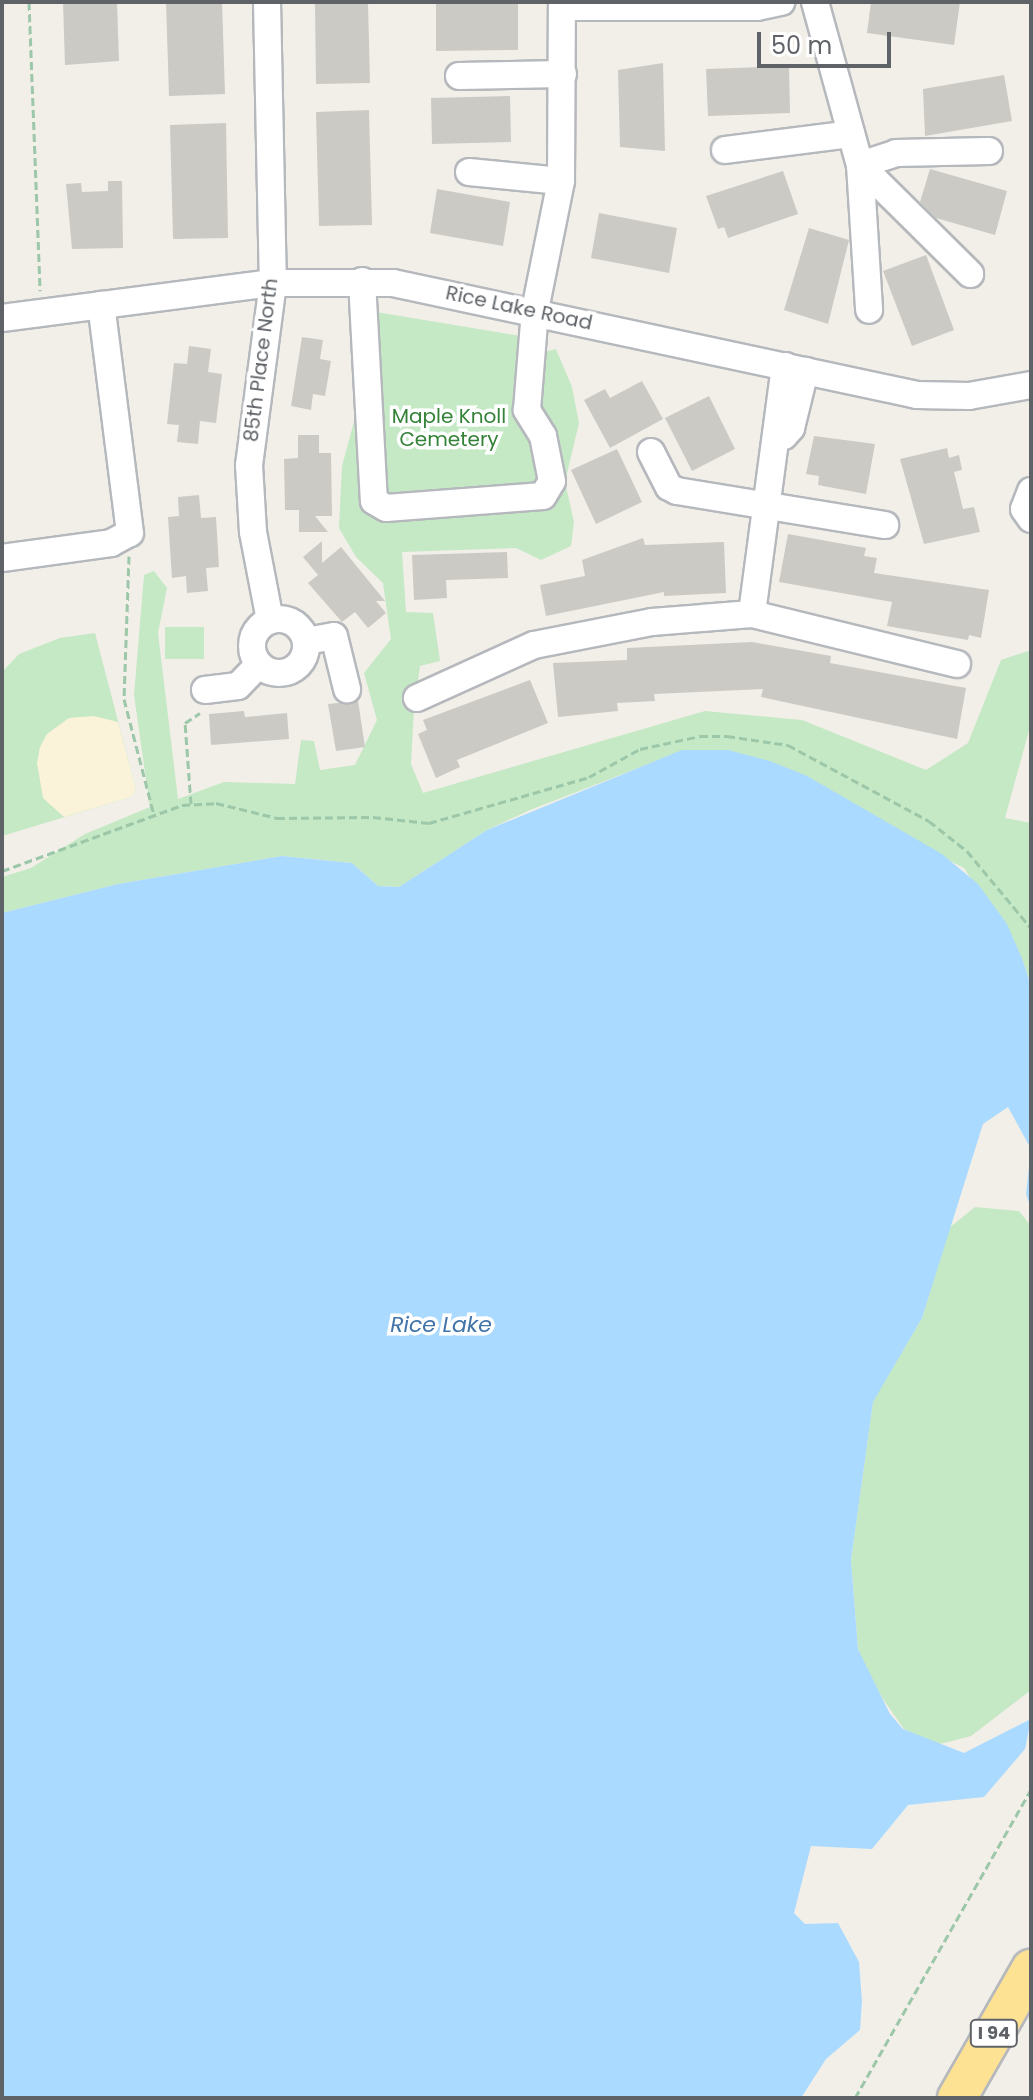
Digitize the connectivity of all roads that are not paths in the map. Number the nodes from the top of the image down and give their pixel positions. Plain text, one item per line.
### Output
1 (267, 2) edge
2 (781, 2) edge
3 (815, 2) edge
4 (562, 4) edge
5 (563, 74) junction
6 (459, 76) dead end
7 (851, 134) junction
8 (725, 150) dead end
9 (989, 151) dead end
10 (860, 165) junction
11 (469, 172) dead end
12 (561, 181) junction
13 (970, 274) dead end
14 (362, 281) junction
15 (273, 283) junction
16 (101, 305) junction
17 (535, 310) junction
18 (869, 310) dead end
19 (2, 318) edge
20 (795, 368) junction
21 (1030, 388) edge
22 (651, 452) dead end
23 (1031, 491) edge
24 (766, 503) junction
25 (1031, 519) edge
26 (885, 525) dead end
27 (2, 558) edge
28 (752, 614) junction
29 (270, 620) junction
30 (306, 641) junction
31 (259, 664) junction
32 (957, 664) dead end
33 (347, 689) dead end
34 (417, 698) dead end
35 (202, 702) road end
36 (1031, 1969) edge
37 (957, 2098) edge

1 - 15 street, 85th Place North
2 - 4 street
3 - 7 street
4 - 5 street
5 - 6 street
5 - 12 street
7 - 8 street
7 - 10 street
9 - 10 street
10 - 13 street
10 - 18 street
11 - 12 street
12 - 17 street
14 - 15 street, Rice Lake Road
14 - 17 street, Rice Lake Road
14 - 17 street
15 - 16 street, Rice Lake Road
15 - 29 street, 85th Place North
16 - 19 street, Rice Lake Road
16 - 27 street
17 - 20 street, Rice Lake Road
20 - 21 street, Rice Lake Road
20 - 24 street
22 - 24 street
23 - 25 street
24 - 26 street
24 - 28 street
28 - 32 street
28 - 34 street
29 - 30 street
29 - 31 street
30 - 31 street
30 - 33 street
31 - 35 street
36 - 37 highway, I 94

